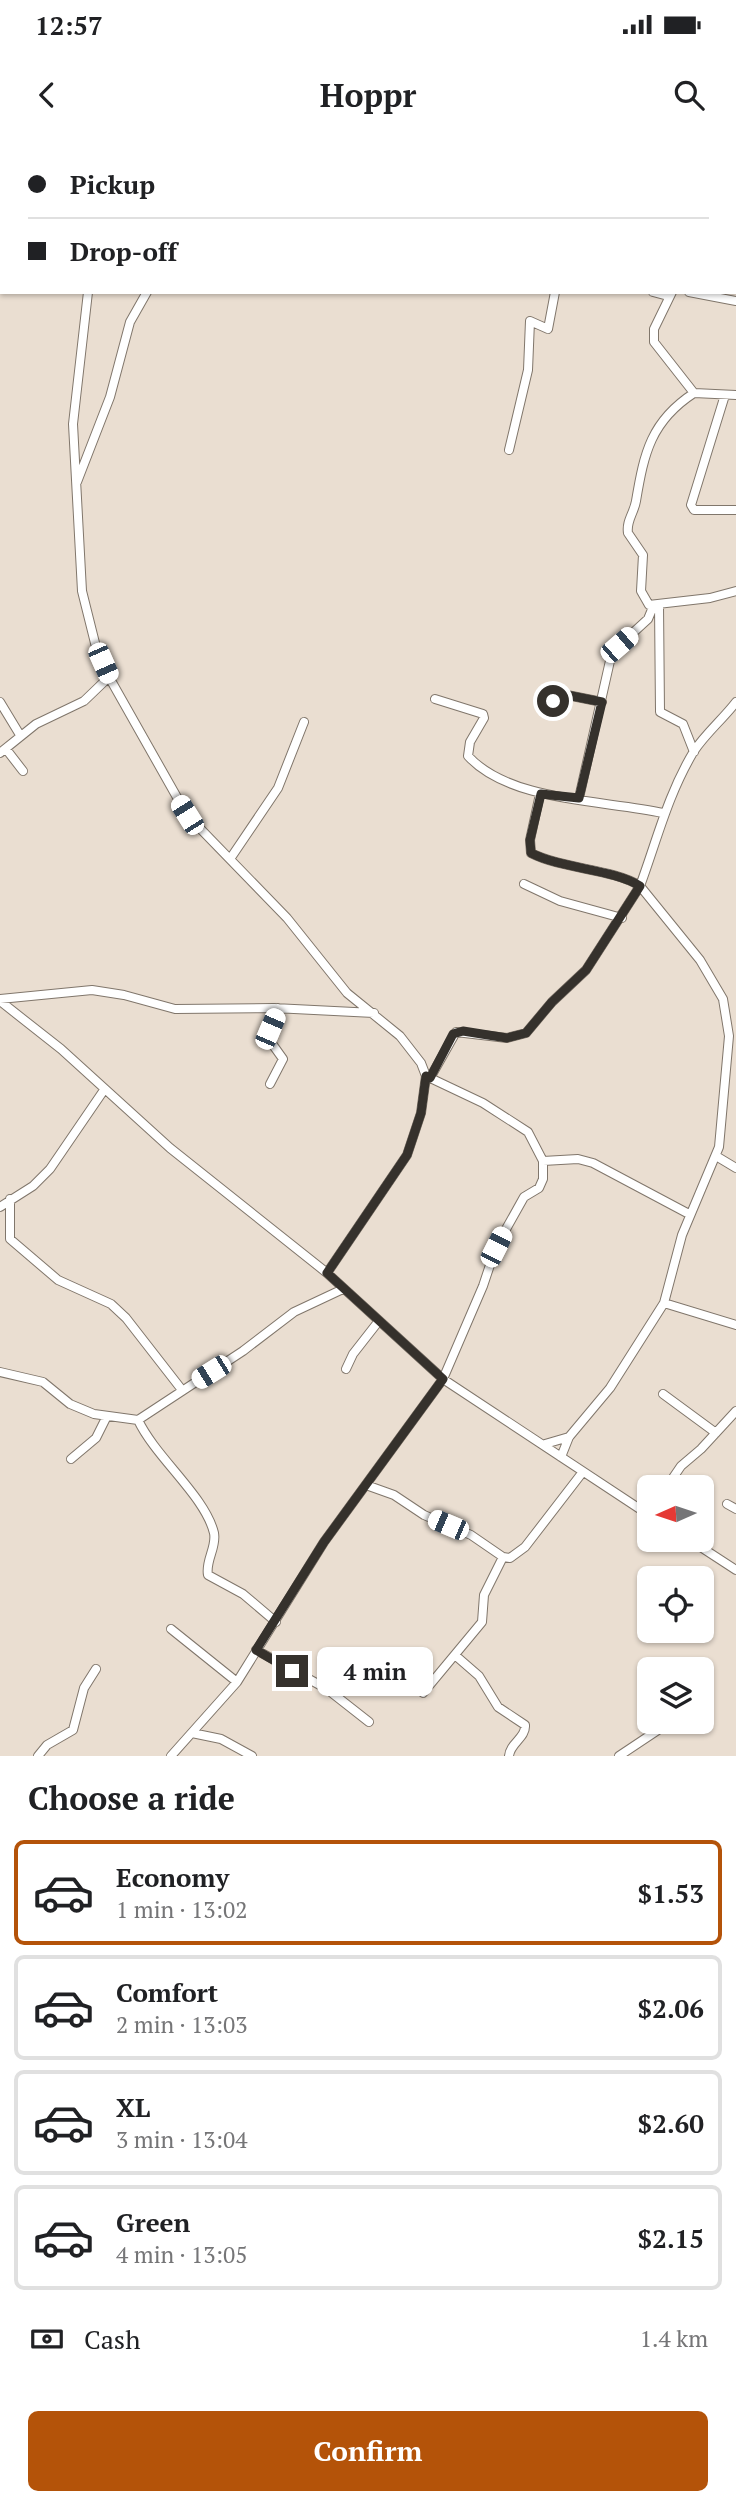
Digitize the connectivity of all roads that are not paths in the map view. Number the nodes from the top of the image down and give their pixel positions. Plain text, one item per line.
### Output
1 (88, 294) edge
2 (146, 294) edge
3 (555, 294) edge
4 (670, 294) edge
5 (699, 294) edge
6 (736, 301) edge
7 (694, 393) junction
8 (725, 395) junction
9 (736, 395) edge
10 (509, 450) dead end
11 (75, 484) junction
12 (736, 510) edge
13 (736, 591) edge
14 (656, 606) junction
15 (109, 677) junction
16 (435, 699) dead end
17 (602, 702) junction
18 (736, 702) edge
19 (541, 704) dead end
20 (1, 707) edge
21 (304, 722) dead end
22 (20, 735) junction
23 (3, 751) edge
24 (694, 752) junction
25 (23, 771) dead end
26 (541, 794) junction
27 (579, 798) junction
28 (663, 813) junction
29 (230, 859) junction
30 (524, 884) dead end
31 (640, 886) junction
32 (622, 918) junction
33 (2, 1004) edge
34 (278, 1008) junction
35 (374, 1013) junction
36 (428, 1077) junction
37 (270, 1084) dead end
38 (104, 1090) junction
39 (716, 1156) junction
40 (543, 1161) junction
41 (736, 1168) edge
42 (9, 1199) junction
43 (0, 1207) edge
44 (689, 1214) junction
45 (327, 1273) junction
46 (342, 1289) junction
47 (664, 1303) junction
48 (378, 1322) junction
49 (736, 1325) edge
50 (346, 1369) dead end
51 (0, 1371) edge
52 (443, 1379) junction
53 (182, 1390) junction
54 (663, 1394) dead end
55 (736, 1411) edge
56 (106, 1418) junction
57 (138, 1420) junction
58 (716, 1433) junction
59 (569, 1437) junction
60 (545, 1444) junction
61 (561, 1457) junction
62 (71, 1459) dead end
63 (582, 1473) junction
64 (675, 1475) edge
65 (366, 1485) junction
66 (727, 1504) dead end
67 (637, 1507) edge
68 (736, 1509) edge
69 (708, 1552) edge
70 (503, 1557) junction
71 (736, 1570) edge
72 (275, 1622) junction
73 (171, 1629) dead end
74 (256, 1650) junction
75 (456, 1656) junction
76 (96, 1669) dead end
77 (237, 1682) junction
78 (423, 1693) dead end
79 (369, 1722) dead end
80 (192, 1733) junction
81 (652, 1734) edge
82 (38, 1756) edge
83 (171, 1756) edge
84 (252, 1756) edge
85 (509, 1756) edge
86 (619, 1756) edge

1 - 11 street
2 - 11 street
3 - 10 street
4 - 7 street
5 - 6 street
7 - 8 street
7 - 14 street
8 - 9 street
8 - 12 street
11 - 15 street
13 - 14 street
14 - 17 street
14 - 24 street
15 - 22 street
15 - 29 street
16 - 26 street
17 - 19 street
17 - 27 street
18 - 24 street
20 - 22 street
21 - 29 street
22 - 23 street
23 - 25 street
24 - 28 street
26 - 27 street
26 - 31 street
27 - 28 street
28 - 31 street
29 - 35 street
30 - 32 street
31 - 32 street
31 - 39 street
32 - 36 street
33 - 34 street
33 - 38 street
34 - 35 street
34 - 37 street
35 - 36 street
36 - 40 street
36 - 45 street
38 - 42 street
38 - 45 street
39 - 41 street
39 - 44 street
40 - 44 street
40 - 52 street
42 - 43 street
42 - 53 street
44 - 47 street
45 - 46 street
46 - 48 street
46 - 53 street
47 - 49 street
47 - 59 street
48 - 50 street
48 - 52 street
51 - 56 street
52 - 60 street
52 - 65 street
53 - 57 street
54 - 58 street
55 - 58 street
56 - 57 street
56 - 62 street
57 - 72 street
58 - 64 street
59 - 60 street
59 - 61 street
60 - 61 street
61 - 63 street
63 - 67 street
63 - 70 street
65 - 70 street
65 - 72 street
66 - 68 street
69 - 71 street
70 - 75 street
72 - 74 street
73 - 77 street
74 - 77 street
74 - 79 street
75 - 78 street
75 - 85 street
76 - 82 street
77 - 80 street
80 - 83 street
80 - 84 street
81 - 86 street

